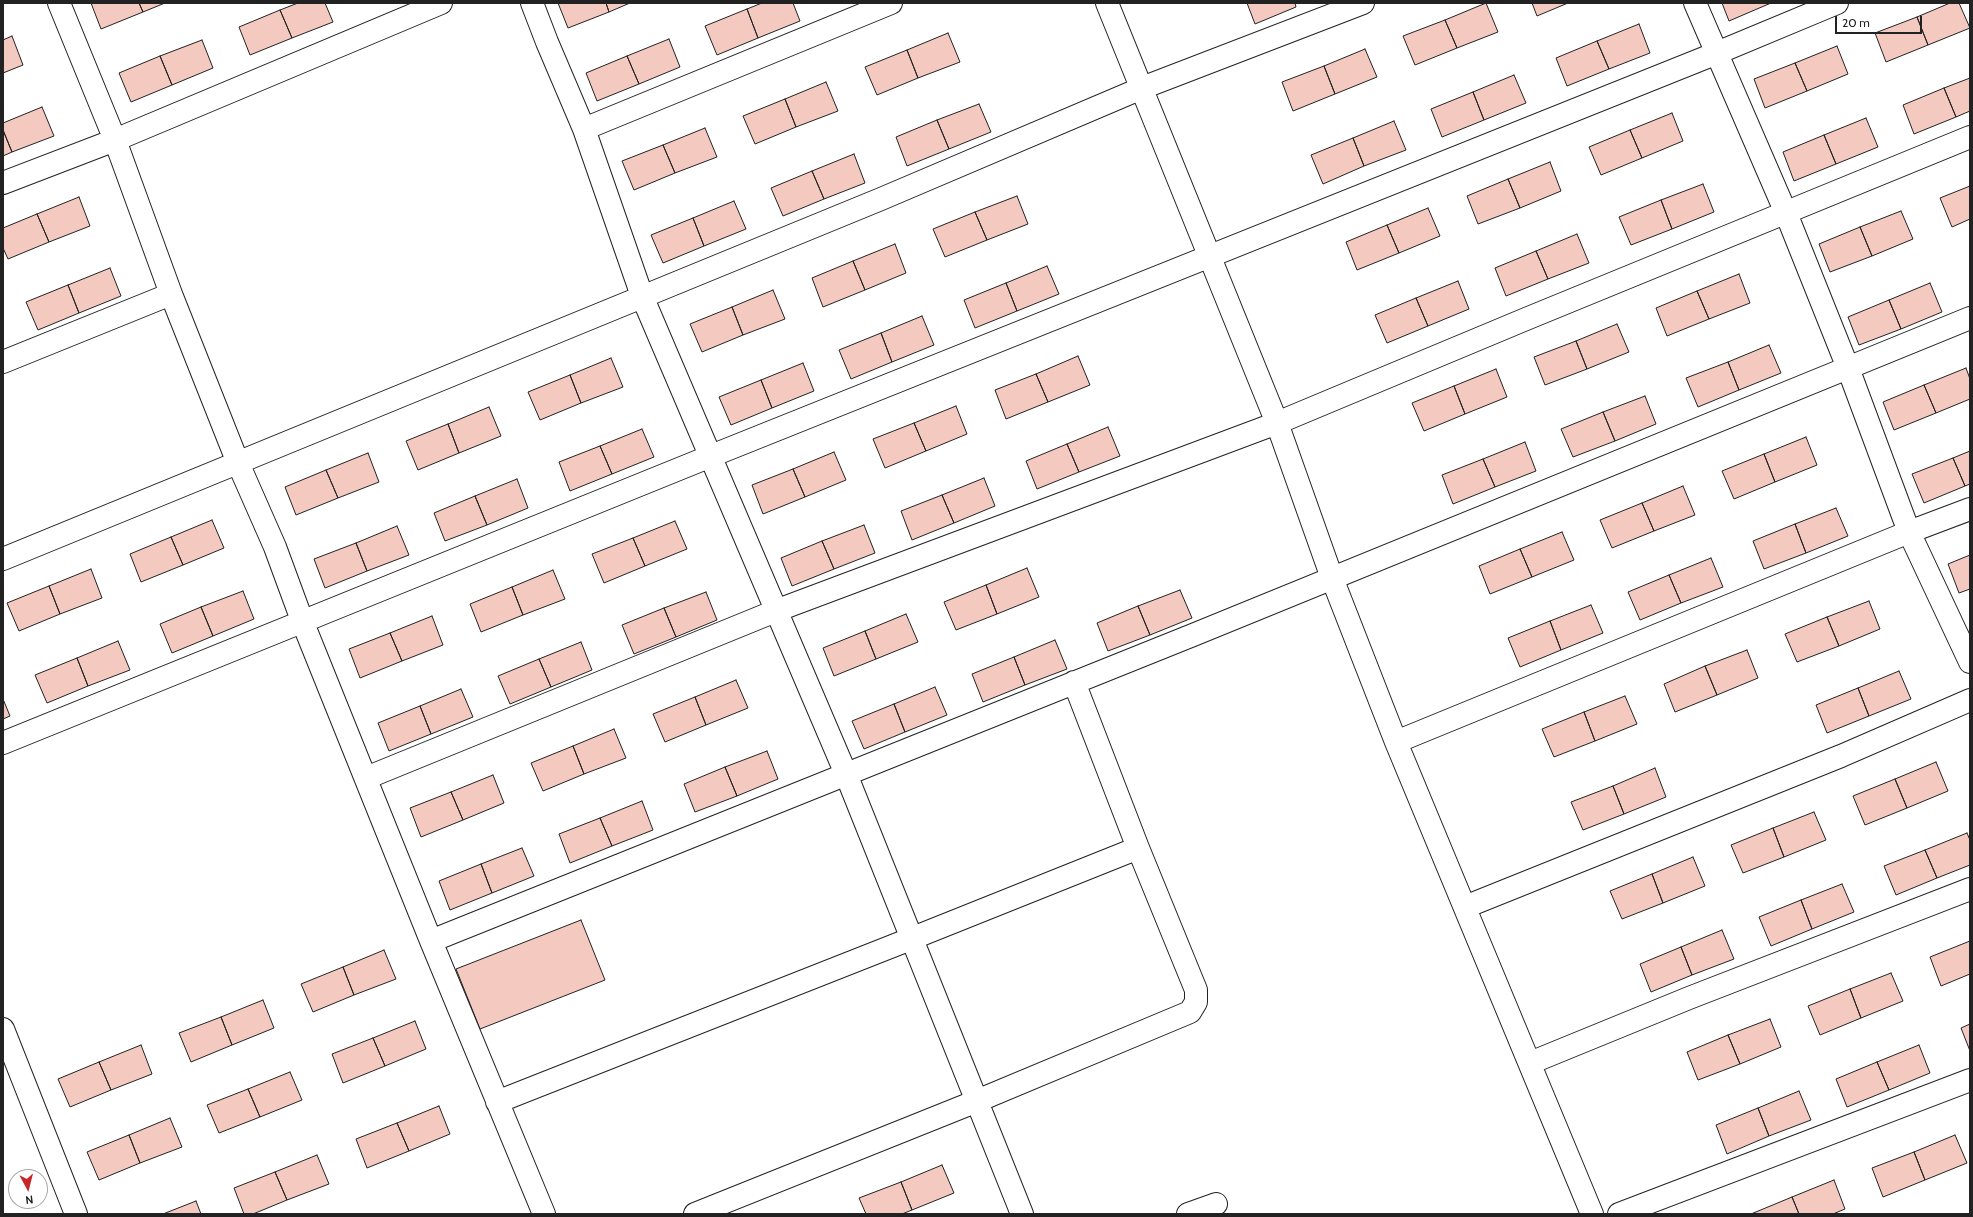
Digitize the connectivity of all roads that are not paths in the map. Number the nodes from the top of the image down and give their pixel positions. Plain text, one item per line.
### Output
1 (59, 3) edge
2 (441, 3) edge
3 (532, 3) edge
4 (891, 3) edge
5 (1107, 3) edge
6 (1363, 3) edge
7 (1695, 3) edge
8 (1837, 3) edge
9 (1717, 53) junction
10 (1142, 88) junction
11 (584, 129) junction
12 (1970, 136) edge
13 (115, 140) junction
14 (3, 183) edge
15 (1786, 213) junction
16 (1210, 257) junction
17 (171, 294) junction
18 (642, 296) junction
19 (1970, 318) edge
20 (3, 362) edge
21 (1848, 368) junction
22 (1277, 423) junction
23 (711, 456) junction
24 (238, 463) junction
25 (1970, 509) edge
26 (1909, 532) junction
27 (3, 559) edge
28 (1332, 578) junction
29 (778, 610) junction
30 (303, 623) junction
31 (1970, 662) edge
32 (1074, 682) junction
33 (1970, 700) edge
34 (1396, 742) junction
35 (3, 743) edge
36 (846, 774) junction
37 (366, 778) junction
38 (1138, 848) junction
39 (1970, 889) edge
40 (1465, 907) junction
41 (913, 938) junction
42 (431, 941) junction
43 (3, 1029) edge
44 (1530, 1063) junction
45 (1970, 1080) edge
46 (977, 1101) junction
47 (497, 1102) junction
48 (1216, 1204) dead end
49 (76, 1214) edge
50 (544, 1214) edge
51 (695, 1214) edge
52 (1022, 1214) edge
53 (1188, 1214) edge
54 (1592, 1214) edge
55 (1619, 1214) edge

1 - 13 street
2 - 13 street
3 - 11 street
4 - 11 street
5 - 10 street
6 - 10 street
7 - 9 street
8 - 9 street
9 - 15 street
9 - 16 street
10 - 16 street
10 - 18 street
11 - 18 street
12 - 15 street
13 - 14 street
13 - 17 street
15 - 21 street
15 - 22 street
16 - 22 street
16 - 23 street
17 - 20 street
17 - 24 street
18 - 23 street
18 - 24 street
19 - 21 street
21 - 26 street
21 - 28 street
22 - 28 street
22 - 29 street
23 - 29 street
23 - 30 street
24 - 27 street
24 - 30 street
25 - 26 street
26 - 31 street
26 - 34 street
28 - 32 street
28 - 34 street
29 - 36 street
29 - 37 street
30 - 35 street
30 - 37 street
32 - 36 street
32 - 38 street
33 - 40 street
34 - 40 street
36 - 41 street
36 - 42 street
37 - 42 street
38 - 41 street
38 - 46 street
39 - 44 street
40 - 44 street
41 - 46 street
41 - 47 street
42 - 47 street
43 - 49 street
44 - 54 street
45 - 55 street
46 - 51 street
46 - 52 street
47 - 50 street
48 - 53 street

